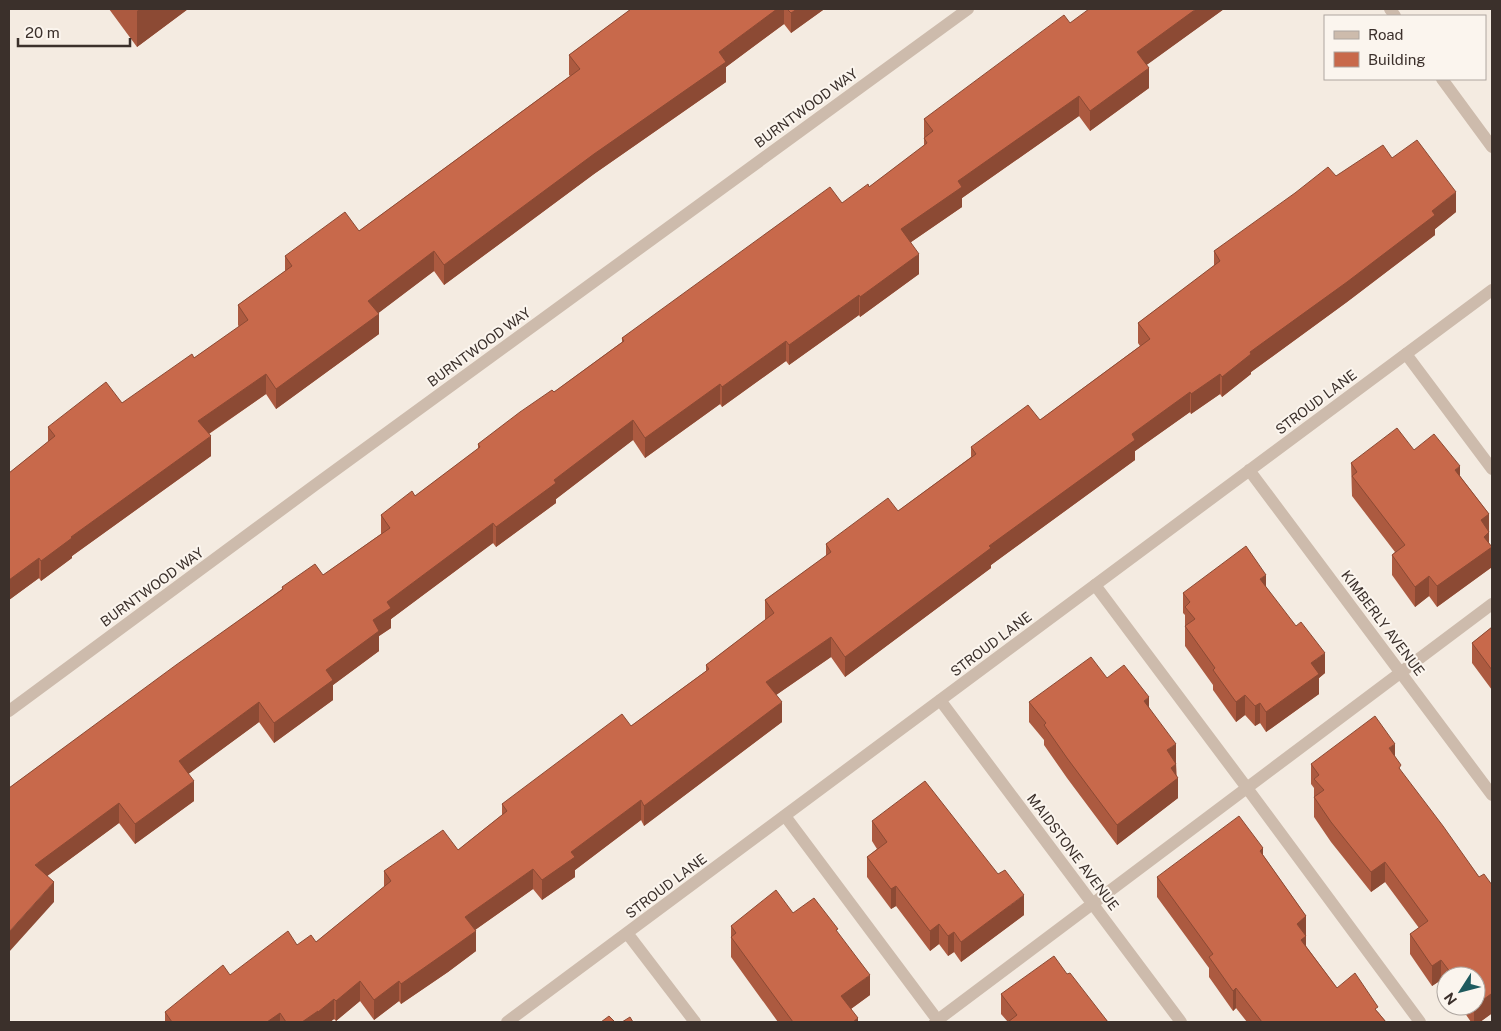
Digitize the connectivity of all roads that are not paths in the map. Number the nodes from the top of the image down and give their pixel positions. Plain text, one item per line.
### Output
1 (968, 9) edge
2 (1443, 80) edge
3 (1492, 147) edge
4 (1492, 290) edge
5 (1406, 354) junction
6 (1492, 469) edge
7 (1249, 470) junction
8 (1095, 585) junction
9 (1492, 604) edge
10 (1401, 672) junction
11 (940, 700) junction
12 (9, 711) edge
13 (1247, 788) junction
14 (1492, 795) edge
15 (785, 816) junction
16 (1092, 904) junction
17 (628, 933) junction
18 (507, 1022) edge
19 (695, 1022) edge
20 (937, 1022) edge
21 (1180, 1022) edge
22 (1420, 1022) edge

1 - 12 street, BURNTWOOD WAY
2 - 3 street
4 - 5 street, STROUD LANE
5 - 6 street
5 - 7 street, STROUD LANE
7 - 8 street, STROUD LANE
7 - 10 street, KIMBERLY AVENUE
8 - 11 street, STROUD LANE
8 - 13 street
9 - 10 street
10 - 13 street
10 - 14 street, KIMBERLY AVENUE
11 - 15 street, STROUD LANE
11 - 16 street, MAIDSTONE AVENUE
13 - 16 street
13 - 22 street
15 - 17 street, STROUD LANE
15 - 20 street
16 - 20 street
16 - 21 street, MAIDSTONE AVENUE
17 - 18 street, STROUD LANE
17 - 19 street

